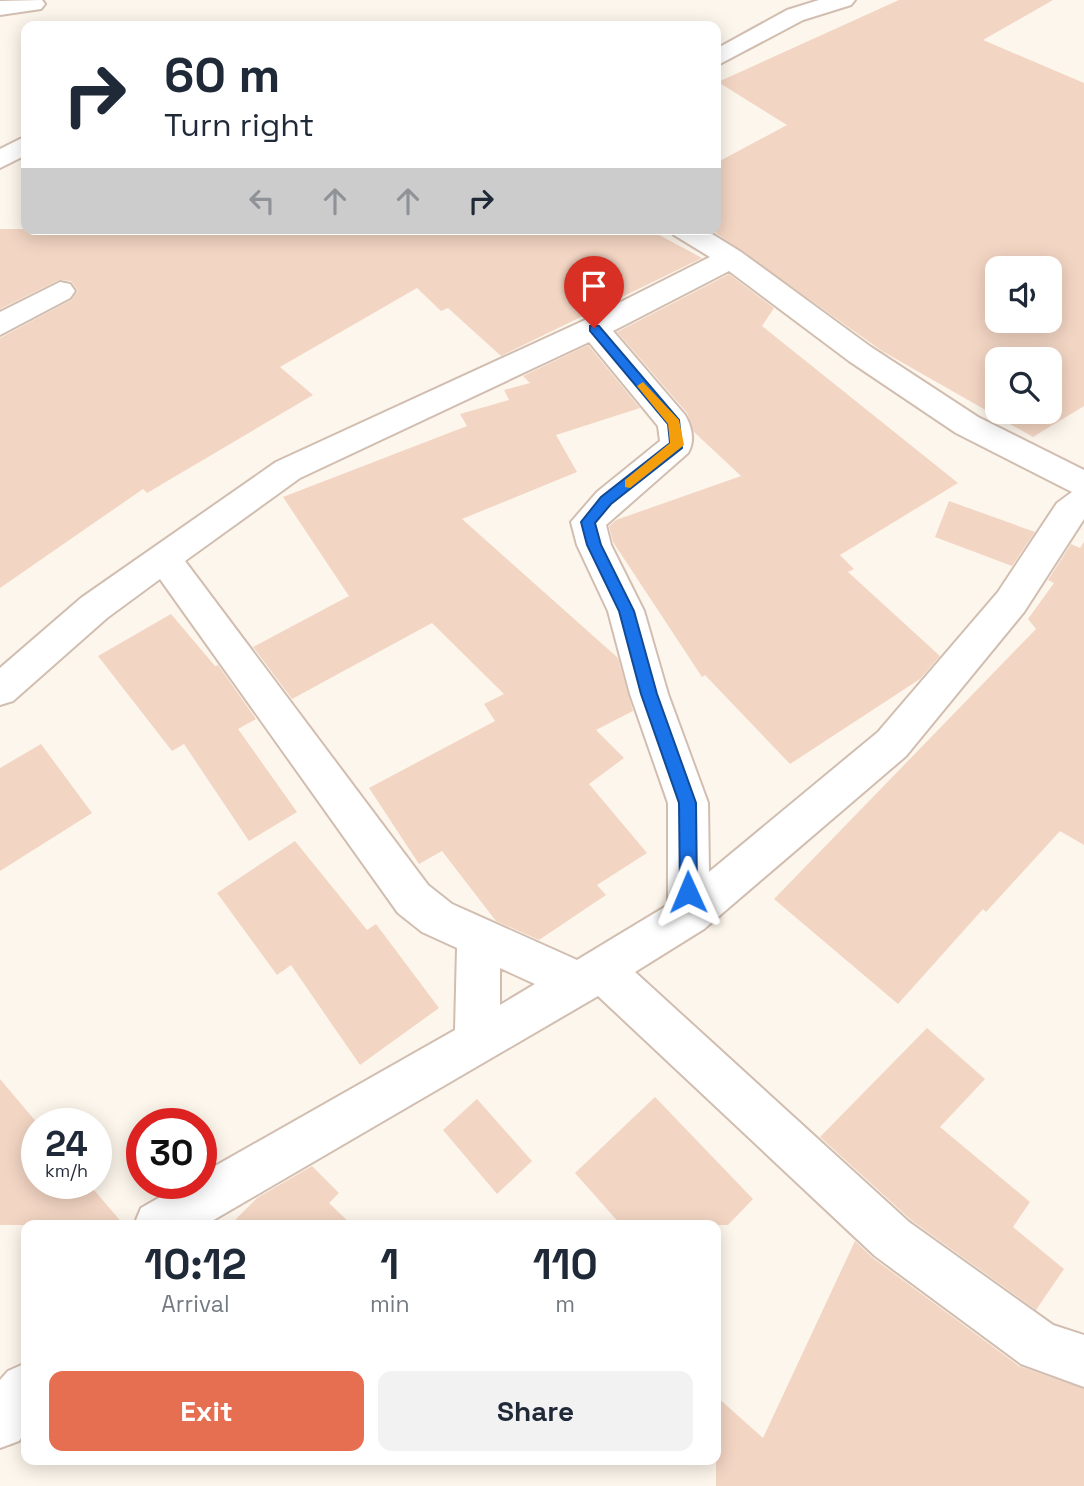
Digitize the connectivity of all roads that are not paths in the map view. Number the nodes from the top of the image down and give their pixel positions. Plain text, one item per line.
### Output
1 (843, 0) edge
2 (34, 2) edge
3 (0, 8) edge
4 (44, 21) edge
5 (721, 56) edge
6 (21, 148) edge
7 (0, 160) edge
8 (694, 235) edge
9 (732, 258) junction
10 (60, 290) dead end
11 (0, 325) edge
12 (594, 328) junction
13 (1084, 484) edge
14 (1084, 501) edge
15 (164, 558) junction
16 (0, 690) edge
17 (689, 915) junction
18 (479, 938) junction
19 (590, 976) junction
20 (477, 1040) junction
21 (167, 1220) edge
22 (1084, 1361) edge
23 (21, 1395) edge
24 (0, 1422) edge

1 - 5 street
2 - 3 street
2 - 4 street
6 - 7 street
8 - 9 street
9 - 12 street
9 - 13 street
10 - 11 street
12 - 15 street
12 - 17 street
14 - 17 street
15 - 16 street
15 - 18 street
17 - 19 street
18 - 19 street
18 - 20 street
19 - 20 street
19 - 22 street
20 - 21 street
23 - 24 street

